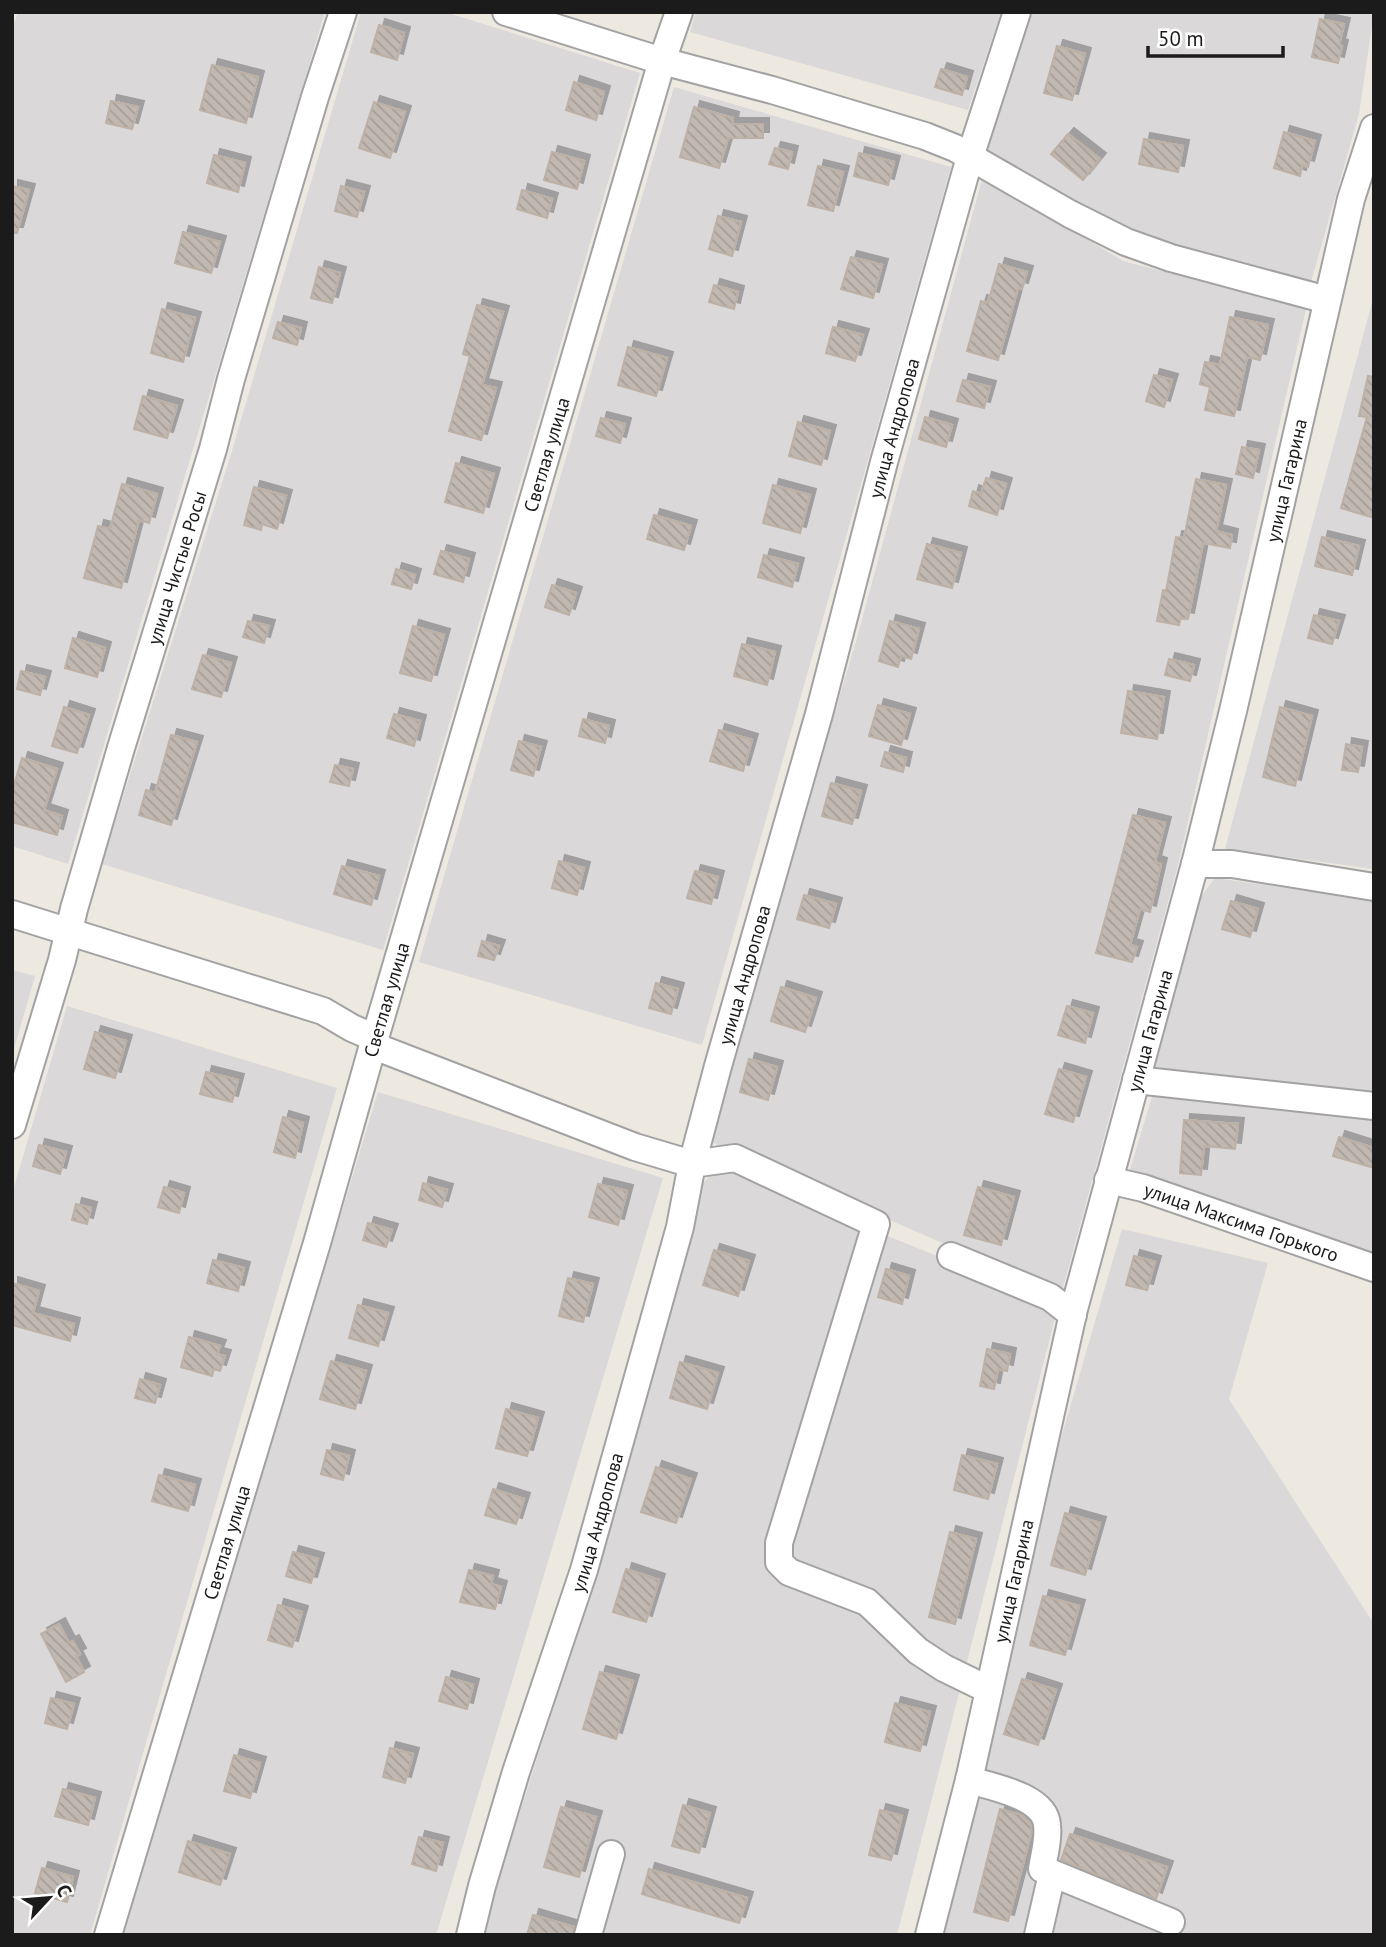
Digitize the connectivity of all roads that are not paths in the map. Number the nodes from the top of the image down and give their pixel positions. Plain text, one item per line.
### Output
1 (343, 12) edge
2 (506, 12) edge
3 (679, 12) edge
4 (1017, 12) edge
5 (662, 61) junction
6 (1374, 128) edge
7 (970, 157) junction
8 (1326, 300) junction
9 (1195, 864) junction
10 (1374, 887) edge
11 (12, 914) edge
12 (69, 932) junction
13 (374, 1042) junction
14 (1136, 1080) junction
15 (1374, 1106) edge
16 (12, 1125) edge
17 (692, 1164) junction
18 (1108, 1181) junction
19 (951, 1256) dead end
20 (1374, 1268) edge
21 (1073, 1315) junction
22 (989, 1690) junction
23 (969, 1780) junction
24 (611, 1854) dead end
25 (1052, 1874) junction
26 (1171, 1922) dead end
27 (108, 1935) edge
28 (470, 1935) edge
29 (587, 1935) edge
30 (929, 1935) edge
31 (1038, 1935) edge

1 - 12 street, улица Чистые Росы
2 - 5 street
3 - 5 street, Светлая улица
4 - 7 street, улица Андропова
5 - 7 street
5 - 13 street, Светлая улица
6 - 8 street, улица Гагарина
7 - 8 street
7 - 17 street, улица Андропова
8 - 9 street, улица Гагарина
9 - 10 street
9 - 14 street, улица Гагарина
11 - 12 street
12 - 13 street
12 - 16 street, улица Чистые Росы
13 - 17 street
13 - 27 street, Светлая улица
14 - 15 street
14 - 18 street, улица Гагарина
17 - 22 street
17 - 28 street, улица Андропова
18 - 20 street, улица Максима Горького
18 - 21 street, улица Гагарина
19 - 21 street
21 - 22 street, улица Гагарина
22 - 23 street, улица Гагарина
23 - 25 street
23 - 30 street, улица Гагарина
24 - 29 street
25 - 26 street
25 - 31 street

